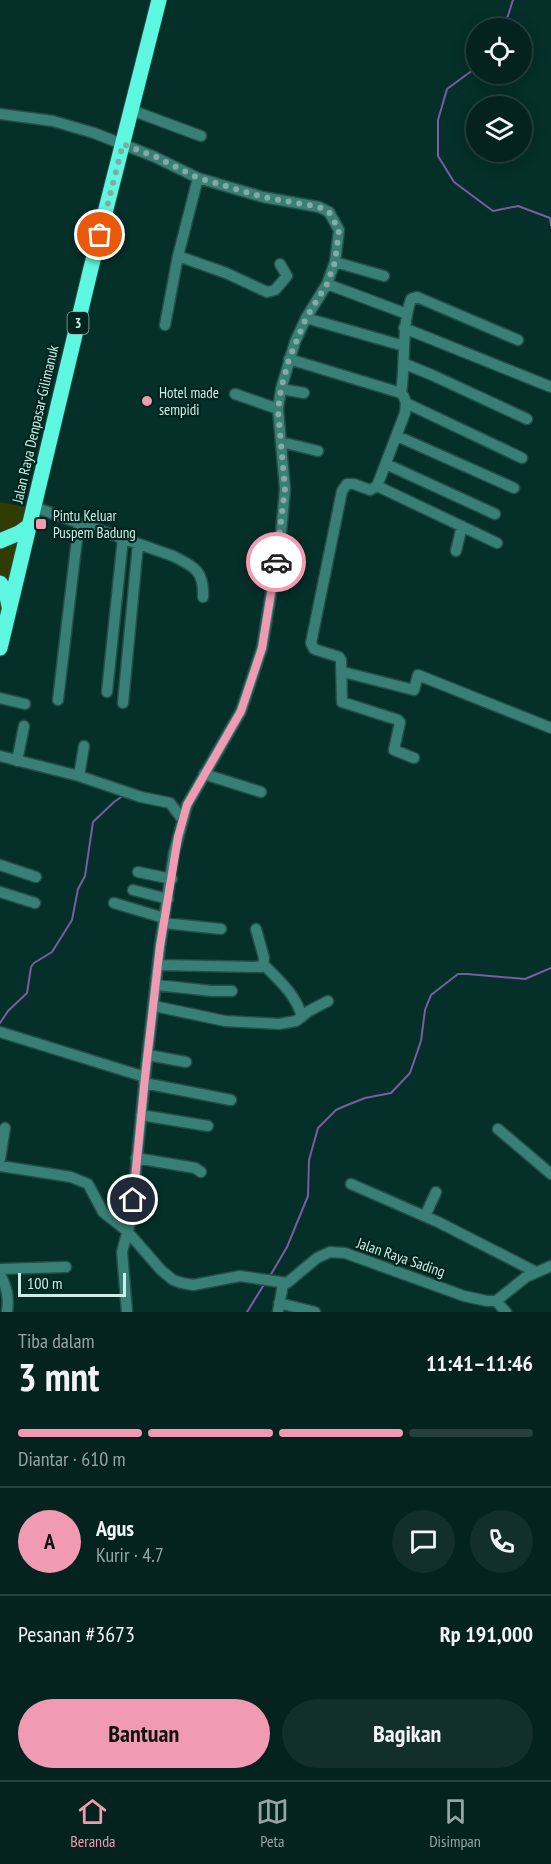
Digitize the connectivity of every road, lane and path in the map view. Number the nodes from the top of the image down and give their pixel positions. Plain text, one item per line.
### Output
1 (159, 0) edge
2 (131, 110) junction
3 (0, 114) edge
4 (201, 136) dead end
5 (123, 144) junction
6 (198, 178) junction
7 (178, 256) junction
8 (335, 262) junction
9 (280, 264) dead end
10 (384, 276) dead end
11 (327, 284) junction
12 (407, 314) junction
13 (306, 318) junction
14 (165, 325) dead end
15 (404, 328) junction
16 (518, 340) dead end
17 (404, 346) junction
18 (289, 359) junction
19 (405, 364) junction
20 (551, 387) edge
21 (281, 389) junction
22 (304, 393) dead end
23 (235, 394) dead end
24 (403, 398) junction
25 (278, 410) junction
26 (527, 419) dead end
27 (397, 436) junction
28 (281, 442) junction
29 (318, 451) dead end
30 (522, 458) dead end
31 (386, 464) junction
32 (374, 488) junction
33 (514, 488) dead end
34 (34, 507) junction
35 (495, 514) dead end
36 (79, 522) junction
37 (30, 525) junction
38 (462, 526) junction
39 (123, 538) junction
40 (0, 541) edge
41 (497, 543) dead end
42 (138, 544) junction
43 (456, 551) dead end
44 (0, 583) edge
45 (203, 597) dead end
46 (9, 609) junction
47 (0, 648) edge
48 (343, 672) junction
49 (107, 692) dead end
50 (0, 698) edge
51 (58, 700) dead end
52 (123, 703) dead end
53 (26, 704) dead end
54 (24, 726) dead end
55 (551, 728) edge
56 (84, 746) dead end
57 (0, 756) edge
58 (414, 758) dead end
59 (17, 761) junction
60 (204, 774) junction
61 (79, 777) junction
62 (261, 792) dead end
63 (183, 820) junction
64 (0, 865) edge
65 (138, 872) dead end
66 (36, 877) dead end
67 (171, 879) junction
68 (134, 890) dead end
69 (0, 892) edge
70 (168, 899) junction
71 (35, 903) dead end
72 (114, 903) dead end
73 (164, 921) junction
74 (221, 929) dead end
75 (256, 929) dead end
76 (159, 965) junction
77 (264, 965) junction
78 (157, 985) junction
79 (232, 991) dead end
80 (328, 1001) dead end
81 (154, 1006) junction
82 (303, 1017) junction
83 (0, 1032) edge
84 (148, 1055) junction
85 (186, 1062) dead end
86 (145, 1080) junction
87 (231, 1100) dead end
88 (141, 1115) junction
89 (208, 1126) dead end
90 (5, 1128) dead end
91 (498, 1129) dead end
92 (136, 1158) junction
93 (0, 1159) edge
94 (0, 1166) edge
95 (201, 1172) dead end
96 (551, 1174) edge
97 (351, 1184) dead end
98 (436, 1192) dead end
99 (425, 1216) junction
100 (127, 1231) junction
101 (138, 1243) junction
102 (123, 1248) junction
103 (551, 1266) edge
104 (66, 1267) dead end
105 (0, 1272) edge
106 (536, 1272) junction
107 (279, 1284) junction
108 (496, 1301) junction
109 (279, 1307) edge
110 (7, 1312) edge
111 (127, 1312) edge
112 (315, 1312) edge
113 (507, 1312) edge

1 - 2 highway, Jalan Raya Denpasar-Gilimanuk / 3
2 - 4 street
2 - 5 highway, Jalan Raya Denpasar-Gilimanuk / 3
3 - 5 street
5 - 6 street
5 - 34 highway, Jalan Raya Denpasar-Gilimanuk / 3
6 - 7 street
6 - 8 street
7 - 9 street
7 - 14 street
8 - 10 street
8 - 11 street
11 - 12 street
11 - 13 street
12 - 15 street
12 - 16 street
13 - 17 street
13 - 18 street
15 - 17 street
15 - 20 street
17 - 19 street
18 - 21 street
18 - 24 street
19 - 24 street
19 - 26 street
21 - 22 street
21 - 25 street
23 - 25 street
24 - 27 street
24 - 30 street
25 - 28 street
27 - 31 street
27 - 33 street
28 - 29 street
28 - 60 street
31 - 32 street
31 - 35 street
32 - 38 street
32 - 48 street
34 - 36 street
34 - 37 highway, Jalan Raya Denpasar-Gilimanuk / 3
36 - 39 street
36 - 51 street
37 - 40 highway
37 - 46 highway, Jalan Raya Denpasar-Gilimanuk / 3
38 - 41 street
38 - 43 street
39 - 42 street
39 - 49 street
42 - 45 street
42 - 52 street
44 - 46 highway
46 - 47 highway, Jalan Raya Denpasar-Gilimanuk / 3
48 - 55 street
48 - 58 street
50 - 53 street
54 - 59 street
56 - 61 street
57 - 59 street
59 - 61 street
60 - 62 street
60 - 63 street
61 - 63 street
63 - 67 street
64 - 66 street
65 - 67 street
67 - 70 street
68 - 70 street
69 - 71 street
70 - 73 street
72 - 73 street
73 - 74 street
73 - 76 street
75 - 77 street
76 - 77 street
76 - 78 street
77 - 82 street
78 - 79 street
78 - 81 street
80 - 82 street
81 - 82 street
81 - 84 street
83 - 86 street
84 - 85 street
84 - 86 street
86 - 87 street
86 - 88 street
88 - 89 street
88 - 92 street
90 - 93 street
91 - 96 street
92 - 95 street
92 - 100 street
94 - 100 street
97 - 99 street
98 - 99 street
99 - 106 street
100 - 101 street
100 - 102 street
101 - 102 street
101 - 107 street
102 - 111 street
103 - 106 street
104 - 105 street
105 - 110 street
106 - 108 street
107 - 108 street, Jalan Raya Sading
107 - 109 street
108 - 113 street
109 - 112 street

